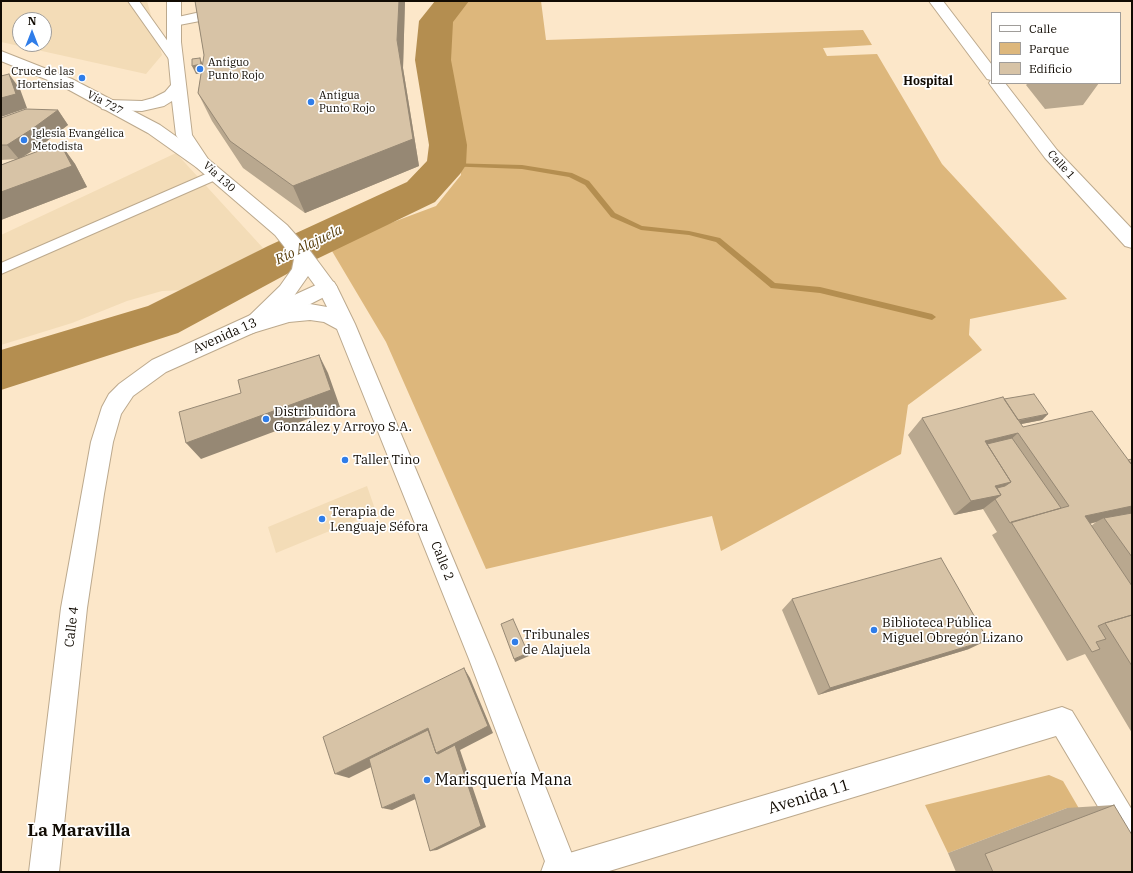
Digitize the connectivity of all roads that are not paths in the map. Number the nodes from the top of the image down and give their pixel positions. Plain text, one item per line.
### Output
1 (133, 1) edge
2 (174, 1) edge
3 (240, 1) edge
4 (936, 1) edge
5 (174, 22) junction
6 (1, 56) edge
7 (176, 60) junction
8 (991, 75) edge
9 (998, 84) edge
10 (178, 87) junction
11 (108, 105) junction
12 (202, 163) junction
13 (215, 175) junction
14 (1132, 241) edge
15 (304, 257) junction
16 (1, 269) edge
17 (327, 287) junction
18 (346, 324) junction
19 (246, 327) junction
20 (126, 390) joint
21 (1132, 837) edge
22 (561, 871) edge
23 (44, 872) edge

1 - 7 lane
2 - 5 street, Vía 130
3 - 5 street
4 - 8 street
5 - 7 street, Vía 130
6 - 11 street, Vía 727
7 - 10 street, Vía 130
9 - 14 street, Calle 1
10 - 11 street
10 - 12 street, Vía 130
11 - 12 street, Vía 727
12 - 13 street, Vía 130
13 - 15 street, Vía 130
13 - 16 lane
15 - 17 street, Calle 2
15 - 19 street
17 - 18 street, Calle 2
17 - 19 street, Avenida 13
18 - 19 street
18 - 22 street, Calle 2
19 - 20 street, Avenida 13
20 - 23 street, Calle 4
21 - 22 street, Avenida 11

